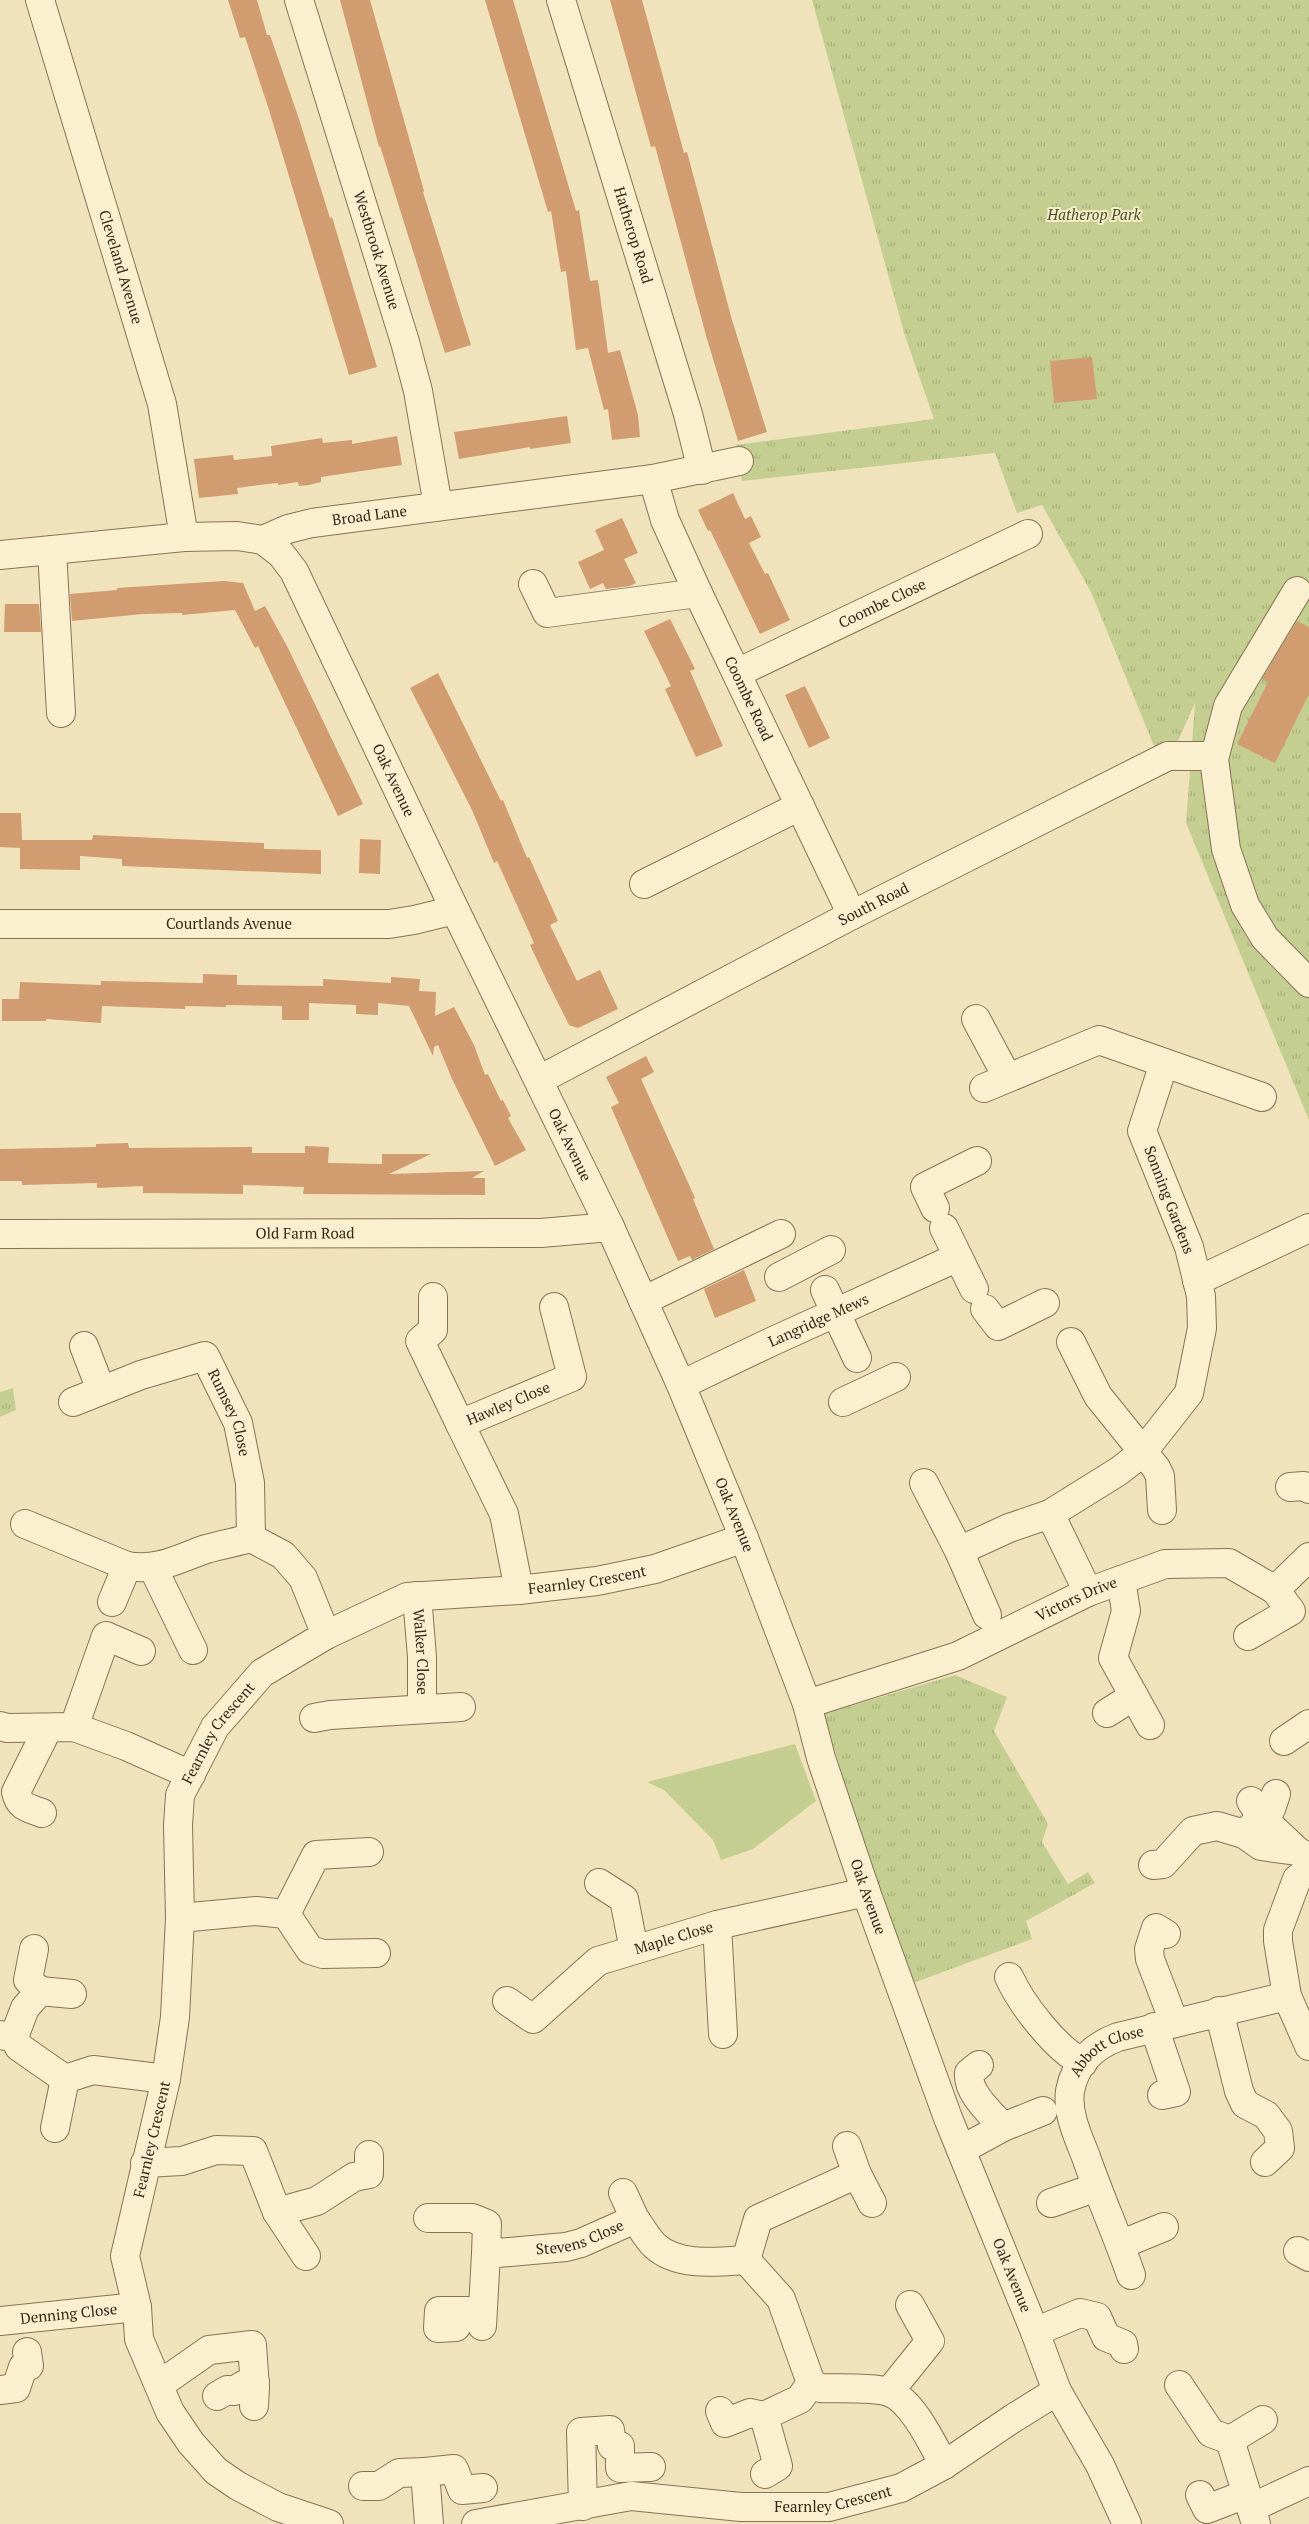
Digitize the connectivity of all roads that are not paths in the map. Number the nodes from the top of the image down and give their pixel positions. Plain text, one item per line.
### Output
1 (40, 0) edge
2 (299, 0) edge
3 (561, 0) edge
4 (739, 461) dead end
5 (702, 470) junction
6 (652, 479) junction
7 (438, 506) junction
8 (1028, 534) dead end
9 (184, 537) junction
10 (263, 540) junction
11 (52, 550) junction
12 (0, 555) edge
13 (533, 584) dead end
14 (1297, 591) dead end
15 (698, 593) junction
16 (736, 673) junction
17 (61, 713) dead end
18 (1214, 759) junction
19 (800, 806) junction
20 (644, 884) dead end
21 (455, 910) junction
22 (852, 915) junction
23 (0, 924) edge
24 (1309, 983) edge
25 (976, 1019) dead end
26 (1164, 1063) junction
27 (539, 1080) junction
28 (1262, 1097) dead end
29 (977, 1160) dead end
30 (610, 1228) junction
31 (1309, 1228) edge
32 (0, 1234) edge
33 (780, 1234) dead end
34 (958, 1257) junction
35 (823, 1276) junction
36 (779, 1277) dead end
37 (1197, 1281) junction
38 (433, 1298) dead end
39 (643, 1301) junction
40 (1045, 1303) dead end
41 (554, 1307) dead end
42 (1071, 1342) dead end
43 (84, 1346) dead end
44 (865, 1375) junction
45 (896, 1377) dead end
46 (681, 1385) junction
47 (101, 1390) junction
48 (73, 1402) dead end
49 (843, 1402) dead end
50 (460, 1424) junction
51 (1142, 1452) junction
52 (924, 1483) dead end
53 (1162, 1510) dead end
54 (1050, 1514) junction
55 (25, 1524) dead end
56 (251, 1538) junction
57 (744, 1538) junction
58 (959, 1551) junction
59 (1309, 1557) edge
60 (140, 1567) junction
61 (1121, 1580) junction
62 (519, 1590) junction
63 (1275, 1590) junction
64 (1088, 1592) junction
65 (417, 1596) junction
66 (112, 1602) dead end
67 (987, 1615) dead end
68 (1300, 1616) edge
69 (326, 1635) junction
70 (1248, 1636) dead end
71 (193, 1650) dead end
72 (141, 1651) dead end
73 (1134, 1696) junction
74 (807, 1704) junction
75 (461, 1707) dead end
76 (422, 1709) junction
77 (1107, 1713) dead end
78 (314, 1718) dead end
79 (1309, 1724) edge
80 (1150, 1725) dead end
81 (0, 1726) edge
82 (61, 1728) junction
83 (1284, 1741) dead end
84 (191, 1775) junction
85 (42, 1813) dead end
86 (369, 1852) dead end
87 (1305, 1860) edge
88 (1153, 1865) dead end
89 (599, 1883) dead end
90 (866, 1892) junction
91 (286, 1914) junction
92 (180, 1918) junction
93 (717, 1925) junction
94 (1166, 1934) dead end
95 (34, 1949) dead end
96 (634, 1950) junction
97 (376, 1953) dead end
98 (1009, 1977) dead end
99 (40, 1991) junction
100 (72, 1994) dead end
101 (1287, 1996) junction
102 (507, 2002) dead end
103 (1219, 2011) junction
104 (1164, 2024) junction
105 (723, 2034) dead end
106 (7, 2036) edge
107 (1309, 2046) edge
108 (1083, 2063) junction
109 (979, 2065) dead end
110 (166, 2079) junction
111 (64, 2080) junction
112 (1162, 2096) dead end
113 (1043, 2112) dead end
114 (1003, 2126) junction
115 (56, 2128) dead end
116 (847, 2146) dead end
117 (961, 2150) junction
118 (369, 2155) dead end
119 (1265, 2162) dead end
120 (145, 2163) junction
121 (858, 2174) junction
122 (1096, 2186) junction
123 (623, 2193) dead end
124 (1053, 2195) dead end
125 (872, 2204) dead end
126 (277, 2212) junction
127 (428, 2218) dead end
128 (635, 2219) junction
129 (1164, 2227) dead end
130 (1120, 2245) junction
131 (486, 2254) junction
132 (306, 2256) dead end
133 (746, 2260) junction
134 (1131, 2275) dead end
135 (910, 2305) dead end
136 (137, 2307) junction
137 (0, 2321) edge
138 (473, 2321) dead end
139 (1035, 2332) junction
140 (1124, 2349) dead end
141 (27, 2352) dead end
142 (811, 2383) junction
143 (158, 2385) junction
144 (1179, 2385) dead end
145 (8, 2389) edge
146 (1057, 2391) junction
147 (889, 2392) junction
148 (217, 2396) dead end
149 (720, 2411) dead end
150 (764, 2416) junction
151 (1263, 2420) dead end
152 (1230, 2440) junction
153 (944, 2465) junction
154 (651, 2467) dead end
155 (412, 2472) junction
156 (765, 2474) dead end
157 (1309, 2481) edge
158 (363, 2486) dead end
159 (483, 2488) dead end
160 (1200, 2495) dead end
161 (583, 2506) junction
162 (1251, 2509) edge
163 (830, 2515) edge
164 (520, 2520) edge
165 (329, 2524) edge
166 (429, 2524) edge
167 (476, 2524) edge
168 (1127, 2524) edge

1 - 9 street, Cleveland Avenue
2 - 7 street, Westbrook Avenue
3 - 5 street, Hatherop Road
4 - 5 street, Broad Lane
5 - 6 street, Broad Lane
6 - 7 street, Broad Lane
6 - 15 street, Coombe Road
7 - 10 street, Broad Lane
8 - 16 street, Coombe Close
9 - 10 street, Broad Lane
9 - 11 street, Broad Lane
10 - 21 street, Oak Avenue
11 - 12 street, Broad Lane
11 - 17 street
13 - 15 street
14 - 18 street
15 - 16 street, Coombe Road
16 - 19 street, Coombe Road
18 - 22 street, South Road
18 - 24 street
19 - 20 street
19 - 22 street, Coombe Road
21 - 23 street, Courtlands Avenue
21 - 27 street, Oak Avenue
22 - 27 street, South Road
25 - 26 street
26 - 28 street
26 - 37 street, Sonning Gardens
27 - 30 street, Oak Avenue
29 - 34 street
30 - 32 street, Old Farm Road
30 - 39 street, Oak Avenue
31 - 37 street
33 - 39 street
34 - 35 street, Langridge Mews
34 - 40 street
35 - 36 street
35 - 44 street
35 - 46 street, Langridge Mews
37 - 51 street, Sonning Gardens
38 - 50 street
39 - 46 street, Oak Avenue
41 - 50 street, Hawley Close
42 - 51 street
43 - 47 street
44 - 45 street
44 - 49 street
46 - 57 street, Oak Avenue
47 - 48 street
47 - 56 street, Rumsey Close
50 - 62 street, Hawley Close
51 - 53 street
51 - 54 street, Sonning Gardens
52 - 58 street
54 - 58 street, Sonning Gardens
54 - 64 street
55 - 60 street
56 - 60 street
56 - 69 street
57 - 62 street, Fearnley Crescent
57 - 74 street, Oak Avenue
58 - 67 street
59 - 63 street
60 - 66 street
60 - 71 street
61 - 63 street, Victors Drive
61 - 64 street, Victors Drive
61 - 73 street
62 - 65 street, Fearnley Crescent
63 - 68 street, Victors Drive
64 - 74 street, Victors Drive
65 - 69 street, Fearnley Crescent
65 - 76 street, Walker Close
68 - 70 street, Victors Drive
69 - 84 street, Fearnley Crescent
72 - 82 street
73 - 77 street
73 - 80 street
74 - 90 street, Oak Avenue
75 - 76 street
76 - 78 street
79 - 83 street
81 - 82 street
82 - 84 street
82 - 85 street
84 - 92 street, Fearnley Crescent
86 - 91 street
87 - 88 street
87 - 101 street
89 - 96 street
90 - 93 street, Maple Close
90 - 117 street, Oak Avenue
91 - 92 street
91 - 97 street
92 - 110 street, Fearnley Crescent
93 - 96 street, Maple Close
93 - 105 street
94 - 104 street
95 - 99 street
96 - 102 street, Maple Close
98 - 108 street
99 - 100 street
99 - 106 street
101 - 103 street, Abbott Close
101 - 107 street
103 - 104 street, Abbott Close
103 - 119 street
104 - 108 street, Abbott Close
104 - 112 street
106 - 111 street
108 - 122 street, Abbott Close
109 - 114 street
110 - 111 street
110 - 120 street, Fearnley Crescent
111 - 115 street
113 - 114 street
114 - 117 street
116 - 121 street
117 - 139 street, Oak Avenue
118 - 126 street
120 - 126 street
120 - 136 street, Fearnley Crescent
121 - 125 street
121 - 133 street
122 - 124 street
122 - 130 street, Abbott Close
123 - 128 street
126 - 132 street
127 - 131 street
128 - 131 street, Stevens Close
128 - 133 street, Stevens Close
129 - 130 street
130 - 134 street, Abbott Close
131 - 138 street
133 - 142 street
135 - 147 street
136 - 137 street, Denning Close
136 - 143 street, Fearnley Crescent
139 - 140 street
139 - 146 street, Oak Avenue
141 - 145 street
142 - 147 street
142 - 150 street
143 - 148 street
143 - 165 street, Fearnley Crescent
144 - 152 street
146 - 153 street, Fearnley Crescent
146 - 168 street, Oak Avenue
147 - 153 street
149 - 150 street
150 - 156 street
151 - 152 street
152 - 162 street
153 - 163 street, Fearnley Crescent
154 - 161 street
155 - 158 street
155 - 159 street
155 - 166 street
157 - 162 street
160 - 162 street
161 - 163 street, Fearnley Crescent
161 - 164 street, Fearnley Crescent
164 - 167 street, Fearnley Crescent

